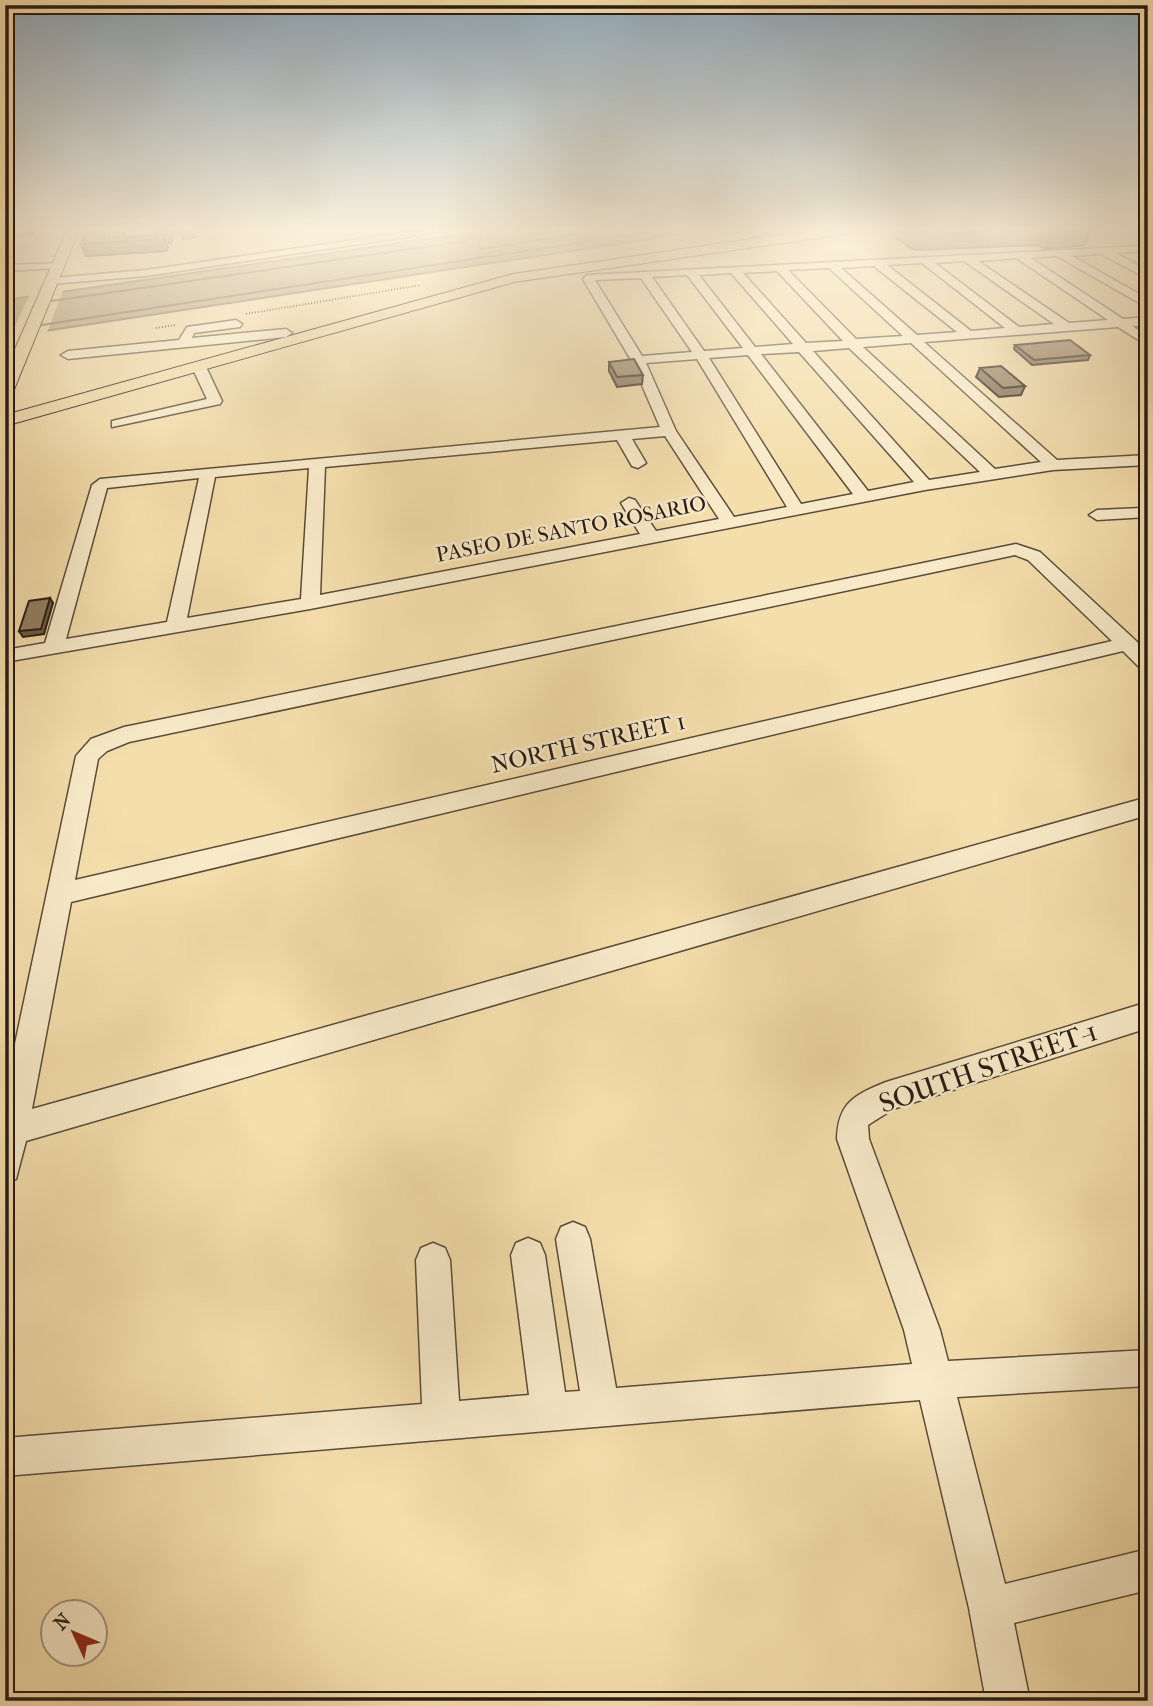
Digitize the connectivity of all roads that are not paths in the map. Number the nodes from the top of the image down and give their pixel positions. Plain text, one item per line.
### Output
1 (40, 310) edge
2 (368, 310) edge
3 (376, 310) edge
4 (386, 310) edge
5 (606, 310) edge
6 (669, 310) edge
7 (721, 310) edge
8 (771, 310) edge
9 (820, 310) edge
10 (883, 310) edge
11 (936, 310) edge
12 (988, 310) edge
13 (1041, 310) edge
14 (1101, 310) edge
15 (237, 320) road end
16 (1148, 321) edge
17 (1121, 323) junction
18 (1066, 327) junction
19 (1016, 331) junction
20 (286, 333) junction
21 (966, 333) junction
22 (915, 338) junction
23 (1148, 342) edge
24 (184, 343) junction
25 (853, 344) junction
26 (806, 348) junction
27 (754, 350) junction
28 (700, 354) junction
29 (68, 355) dead end
30 (638, 360) junction
31 (199, 367) junction
32 (6, 391) edge
33 (63, 394) junction
34 (5, 408) edge
35 (41, 411) junction
36 (5, 415) edge
37 (5, 421) edge
38 (117, 424) dead end
39 (5, 429) edge
40 (669, 431) junction
41 (623, 437) junction
42 (1148, 460) edge
43 (638, 463) dead end
44 (317, 464) junction
45 (1053, 465) junction
46 (208, 473) junction
47 (991, 474) junction
48 (925, 485) junction
49 (865, 498) junction
50 (629, 503) dead end
51 (796, 510) junction
52 (1097, 515) dead end
53 (1146, 515) edge
54 (728, 522) junction
55 (650, 536) junction
56 (310, 603) junction
57 (176, 627) junction
58 (1126, 643) junction
59 (53, 649) junction
60 (5, 656) edge
61 (1148, 664) edge
62 (1148, 806) edge
63 (61, 894) junction
64 (1148, 1015) edge
65 (8, 1131) edge
66 (5, 1168) edge
67 (573, 1239) dead end
68 (528, 1255) dead end
69 (433, 1261) dead end
70 (1148, 1368) edge
71 (935, 1380) junction
72 (601, 1406) junction
73 (550, 1414) junction
74 (442, 1422) junction
75 (5, 1457) edge
76 (1148, 1569) edge
77 (990, 1608) junction
78 (1008, 1701) edge

1 - 32 main road
2 - 20 main road
3 - 31 main road
4 - 36 main road
5 - 30 street
6 - 28 street
7 - 27 street
8 - 26 street
9 - 25 street
10 - 22 street
11 - 21 street
12 - 19 street
13 - 18 street
14 - 17 street
15 - 24 street
16 - 17 street
17 - 18 street
17 - 23 street
18 - 19 street
19 - 21 street
20 - 24 street
20 - 33 main road
21 - 22 street
22 - 25 street
22 - 45 street
24 - 29 street
25 - 26 street
25 - 47 street
26 - 27 street
26 - 48 street
27 - 28 street
27 - 49 street
28 - 30 street
28 - 51 street
30 - 40 street
31 - 35 main road
31 - 38 street
32 - 33 main road
33 - 34 main road
35 - 37 main road
35 - 39 main road
40 - 41 street
40 - 54 street
41 - 43 street
41 - 44 street
42 - 45 street, PASEO DE SANTO ROSARIO
44 - 46 street
44 - 56 street
45 - 47 street, PASEO DE SANTO ROSARIO
46 - 57 street
46 - 59 street
47 - 48 street, PASEO DE SANTO ROSARIO
48 - 49 street, PASEO DE SANTO ROSARIO
49 - 51 street, PASEO DE SANTO ROSARIO
50 - 55 street
51 - 54 street, PASEO DE SANTO ROSARIO
52 - 53 street
54 - 55 street, PASEO DE SANTO ROSARIO
55 - 56 street, PASEO DE SANTO ROSARIO
56 - 57 street, PASEO DE SANTO ROSARIO
57 - 59 street, PASEO DE SANTO ROSARIO
58 - 61 street
58 - 63 street, NORTH STREET 1
58 - 63 street
59 - 60 street, PASEO DE SANTO ROSARIO
62 - 65 street
63 - 65 street
64 - 71 street, SOUTH STREET-1
65 - 66 street
67 - 72 street
68 - 73 street
69 - 74 street
70 - 71 street
71 - 72 street
71 - 77 street
72 - 73 street
73 - 74 street
74 - 75 street
76 - 77 street
77 - 78 street

